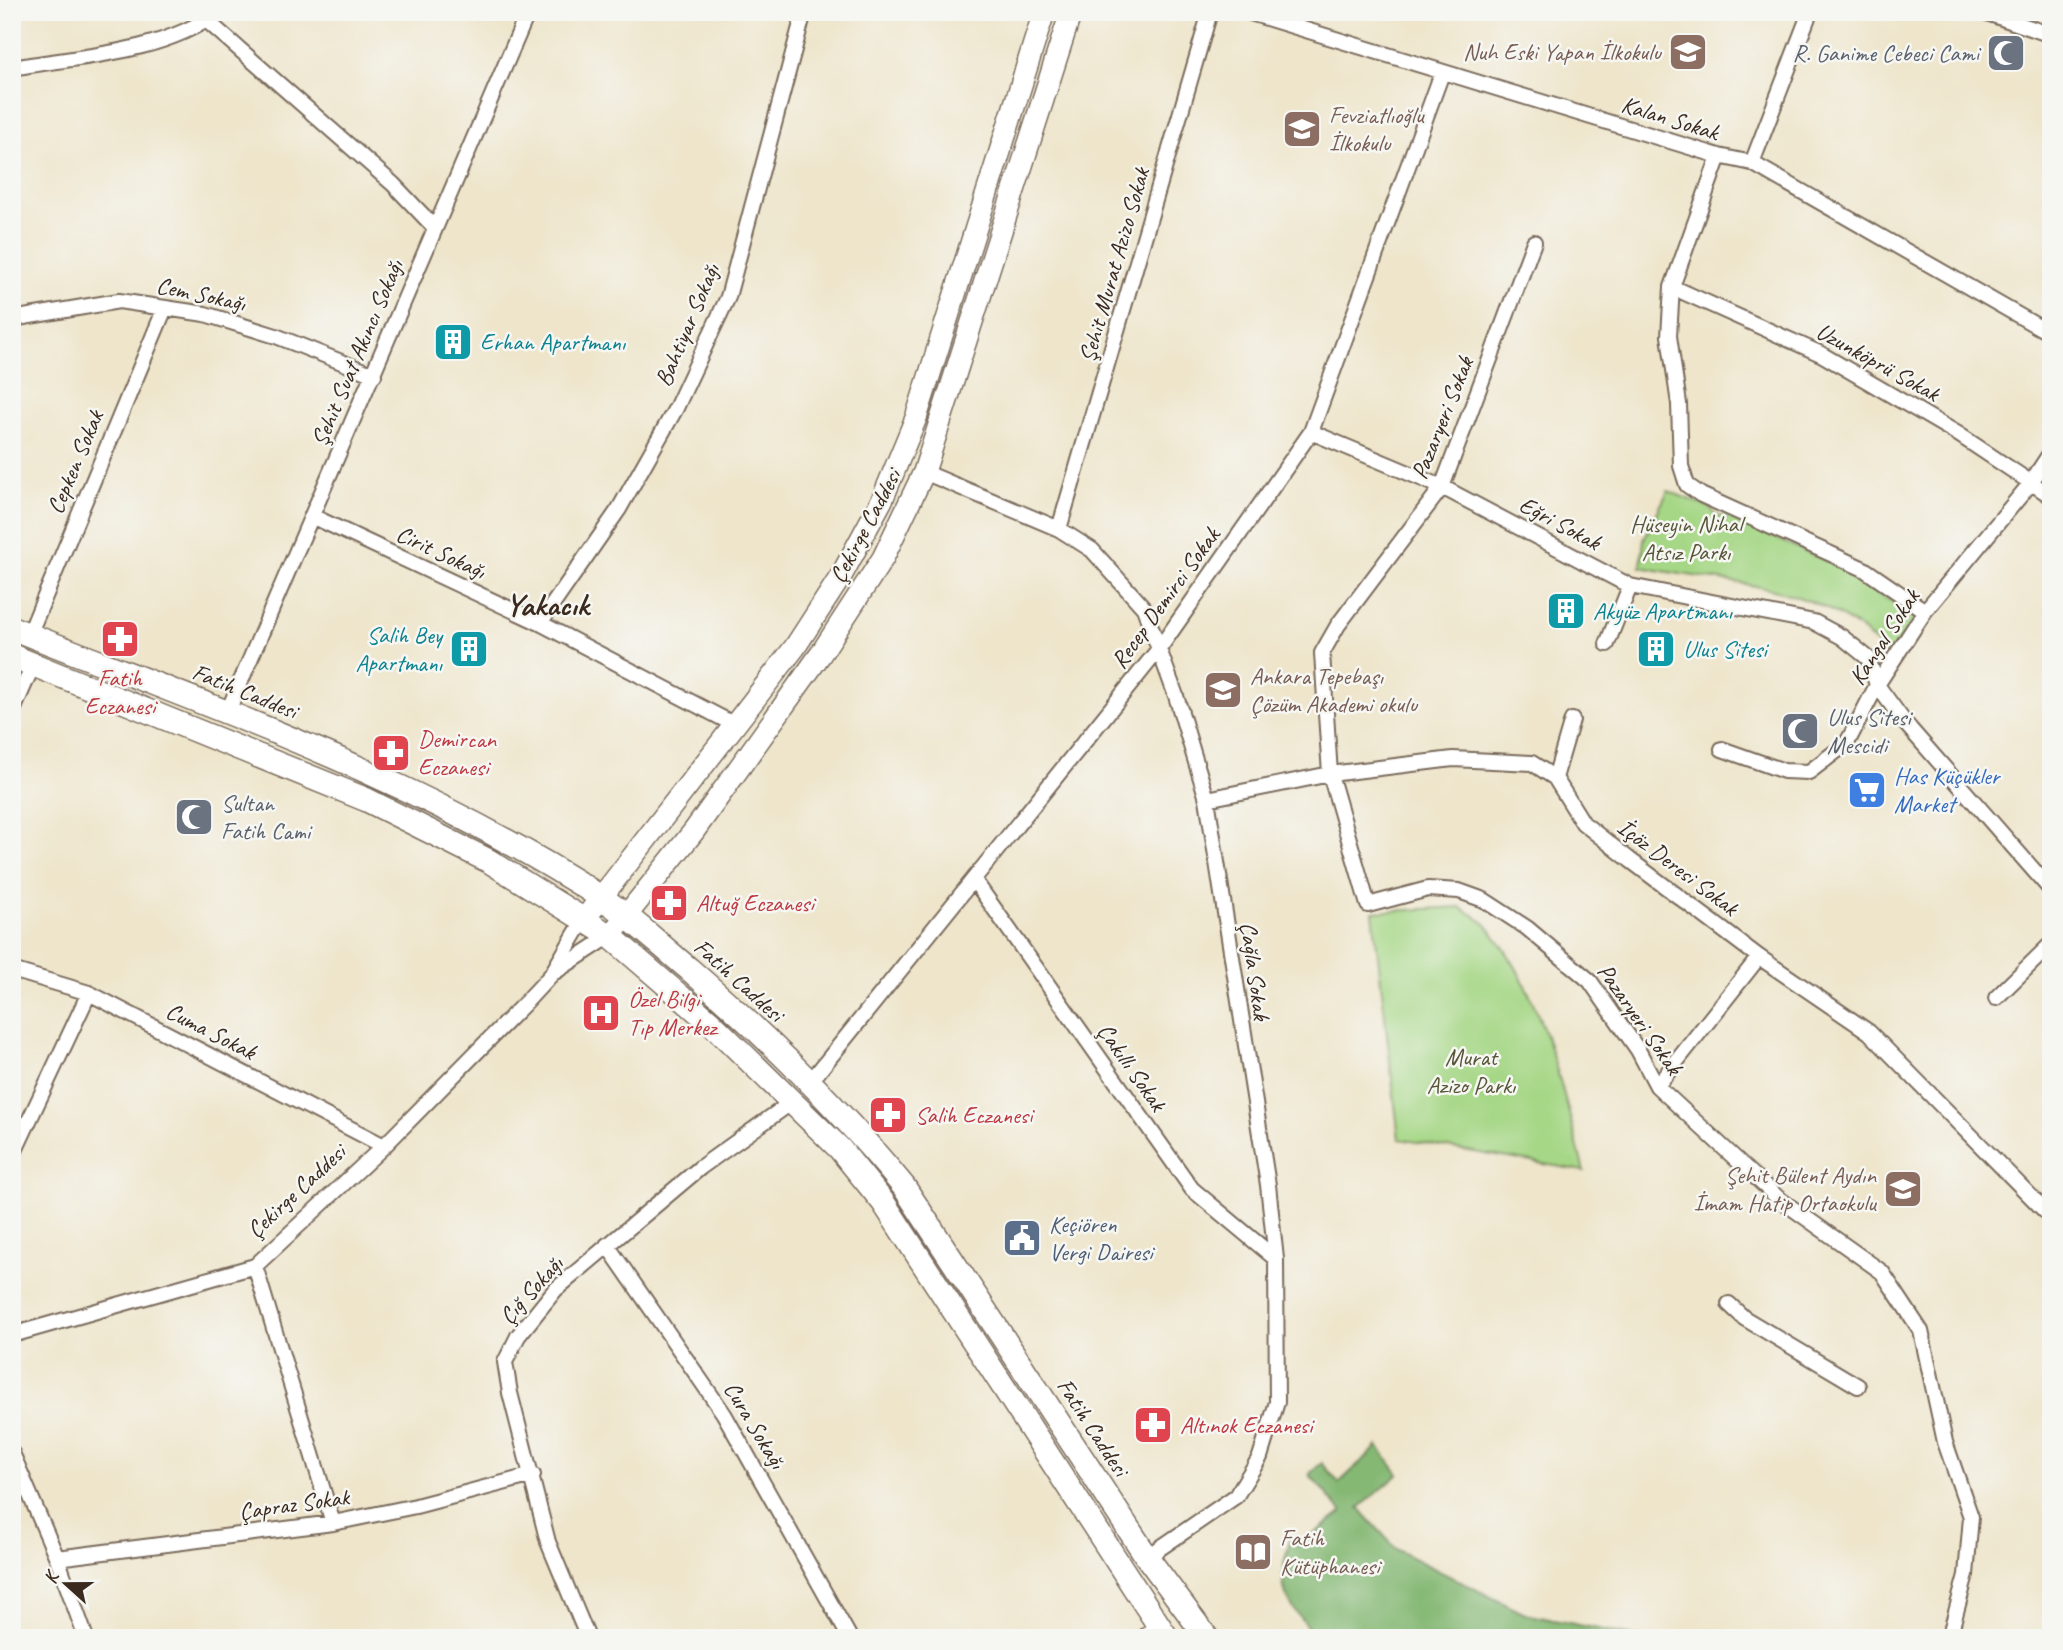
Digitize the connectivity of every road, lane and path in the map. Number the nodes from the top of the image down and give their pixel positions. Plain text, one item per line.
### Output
1 (218, 12) edge
2 (528, 12) edge
3 (804, 12) edge
4 (1044, 12) edge
5 (1071, 12) edge
6 (1210, 12) edge
7 (1247, 12) edge
8 (1810, 12) edge
9 (1984, 12) edge
10 (201, 17) edge
11 (2051, 35) edge
12 (12, 68) edge
13 (1442, 74) junction
14 (1719, 156) junction
15 (1752, 163) junction
16 (435, 228) junction
17 (1534, 242) dead end
18 (1672, 287) junction
19 (165, 308) junction
20 (12, 319) edge
21 (2051, 334) edge
22 (374, 375) junction
23 (1311, 432) junction
24 (2051, 452) edge
25 (924, 472) junction
26 (2030, 484) junction
27 (1442, 487) junction
28 (2051, 496) edge
29 (312, 516) junction
30 (1059, 529) junction
31 (1630, 586) junction
32 (1925, 611) junction
33 (540, 623) junction
34 (20, 631) edge
35 (1607, 643) dead end
36 (1159, 649) junction
37 (23, 660) edge
38 (1877, 685) junction
39 (228, 711) junction
40 (12, 713) edge
41 (1572, 720) dead end
42 (737, 726) junction
43 (1722, 749) dead end
44 (1330, 774) junction
45 (1555, 779) junction
46 (1207, 799) junction
47 (974, 880) junction
48 (2051, 890) edge
49 (600, 898) junction
50 (626, 915) junction
51 (583, 921) junction
52 (610, 936) junction
53 (2051, 944) edge
54 (1759, 957) junction
55 (12, 970) edge
56 (551, 975) junction
57 (89, 993) junction
58 (1996, 998) dead end
59 (810, 1082) junction
60 (1657, 1086) junction
61 (792, 1102) junction
62 (384, 1146) junction
63 (12, 1157) edge
64 (2051, 1217) edge
65 (607, 1245) junction
66 (1276, 1259) junction
67 (255, 1266) junction
68 (1729, 1304) dead end
69 (12, 1335) edge
70 (1858, 1386) dead end
71 (12, 1452) edge
72 (533, 1475) junction
73 (333, 1523) junction
74 (1147, 1557) junction
75 (57, 1558) junction
76 (1156, 1634) edge
77 (86, 1638) edge
78 (588, 1638) edge
79 (850, 1638) edge
80 (1207, 1638) edge
81 (1949, 1638) edge

1 - 10 street
2 - 16 street, Şehit Suat Akıncı Sokağı
3 - 33 street, Bahtiyar Sokağı
4 - 42 main road, Çekirge Caddesi
5 - 25 main road, Çekirge Caddesi
6 - 30 street, Şehit Murat Azizo Sokak
7 - 13 street, Kalan Sokak
8 - 15 street
9 - 11 street
10 - 12 street
10 - 16 street
13 - 14 street, Kalan Sokak
13 - 23 street, Recep Demirci Sokak
14 - 15 street, Kalan Sokak
14 - 18 street
15 - 21 street, Kalan Sokak
16 - 22 street, Şehit Suat Akıncı Sokağı
17 - 27 street, Pazaryeri Sokak
18 - 26 street, Uzunköprü Sokak
18 - 32 street
19 - 20 street, Cem Sokağı
19 - 22 street, Cem Sokağı
19 - 34 street, Cepken Sokak
22 - 29 street, Şehit Suat Akıncı Sokağı
23 - 27 street, Eğri Sokak
23 - 36 street, Recep Demirci Sokak
24 - 26 street, Kangal Sokak
25 - 30 street, Çağla Sokak
25 - 50 main road, Çekirge Caddesi
26 - 28 street, Uzunköprü Sokak
26 - 32 street, Kangal Sokak
27 - 31 street, Eğri Sokak
27 - 44 street, Pazaryeri Sokak
29 - 33 street, Cirit Sokağı
29 - 39 street, Şehit Suat Akıncı Sokağı
30 - 36 street, Çağla Sokak
31 - 35 street
31 - 38 street, Eğri Sokak
32 - 38 street, Kangal Sokak
33 - 42 street, Cirit Sokağı
34 - 39 main road, Fatih Caddesi
36 - 46 street, Çağla Sokak
36 - 47 street, Recep Demirci Sokak
37 - 40 street
37 - 51 main road, Fatih Caddesi
38 - 43 street, Kangal Sokak
38 - 48 street, Eğri Sokak
39 - 49 main road, Fatih Caddesi
41 - 45 street
42 - 49 main road, Çekirge Caddesi
44 - 45 street, İçöz Deresi Sokak
44 - 46 street, İçöz Deresi Sokak
44 - 60 street, Pazaryeri Sokak
45 - 54 street, İçöz Deresi Sokak
46 - 66 street, Çağla Sokak
47 - 59 street, Recep Demirci Sokak
47 - 66 street, Çakıllı Sokak
49 - 50 main road, Fatih Caddesi
49 - 51 main road, Çekirge Caddesi
50 - 52 main road, Çekirge Caddesi
50 - 59 main road, Fatih Caddesi
51 - 52 main road, Fatih Caddesi
51 - 56 street, Çekirge Caddesi
52 - 56 street, Çekirge Caddesi
52 - 61 main road, Fatih Caddesi
53 - 58 street
54 - 60 street
54 - 64 street, İçöz Deresi Sokak
55 - 57 street, Cuma Sokak
56 - 62 street, Çekirge Caddesi
57 - 62 street, Cuma Sokak
57 - 63 street
59 - 74 main road, Fatih Caddesi
60 - 81 street, Pazaryeri Sokak
61 - 65 street, Çığ Sokağı
61 - 76 main road, Fatih Caddesi
62 - 67 street, Çekirge Caddesi
65 - 72 street, Çığ Sokağı
65 - 79 street, Cura Sokağı
66 - 74 street, Çağla Sokak
67 - 69 street, Çekirge Caddesi
67 - 73 street
68 - 70 street
71 - 75 street
72 - 73 street, Çapraz Sokak
72 - 78 street, Çığ Sokağı
73 - 75 street, Çapraz Sokak
74 - 80 main road, Fatih Caddesi
75 - 77 street

